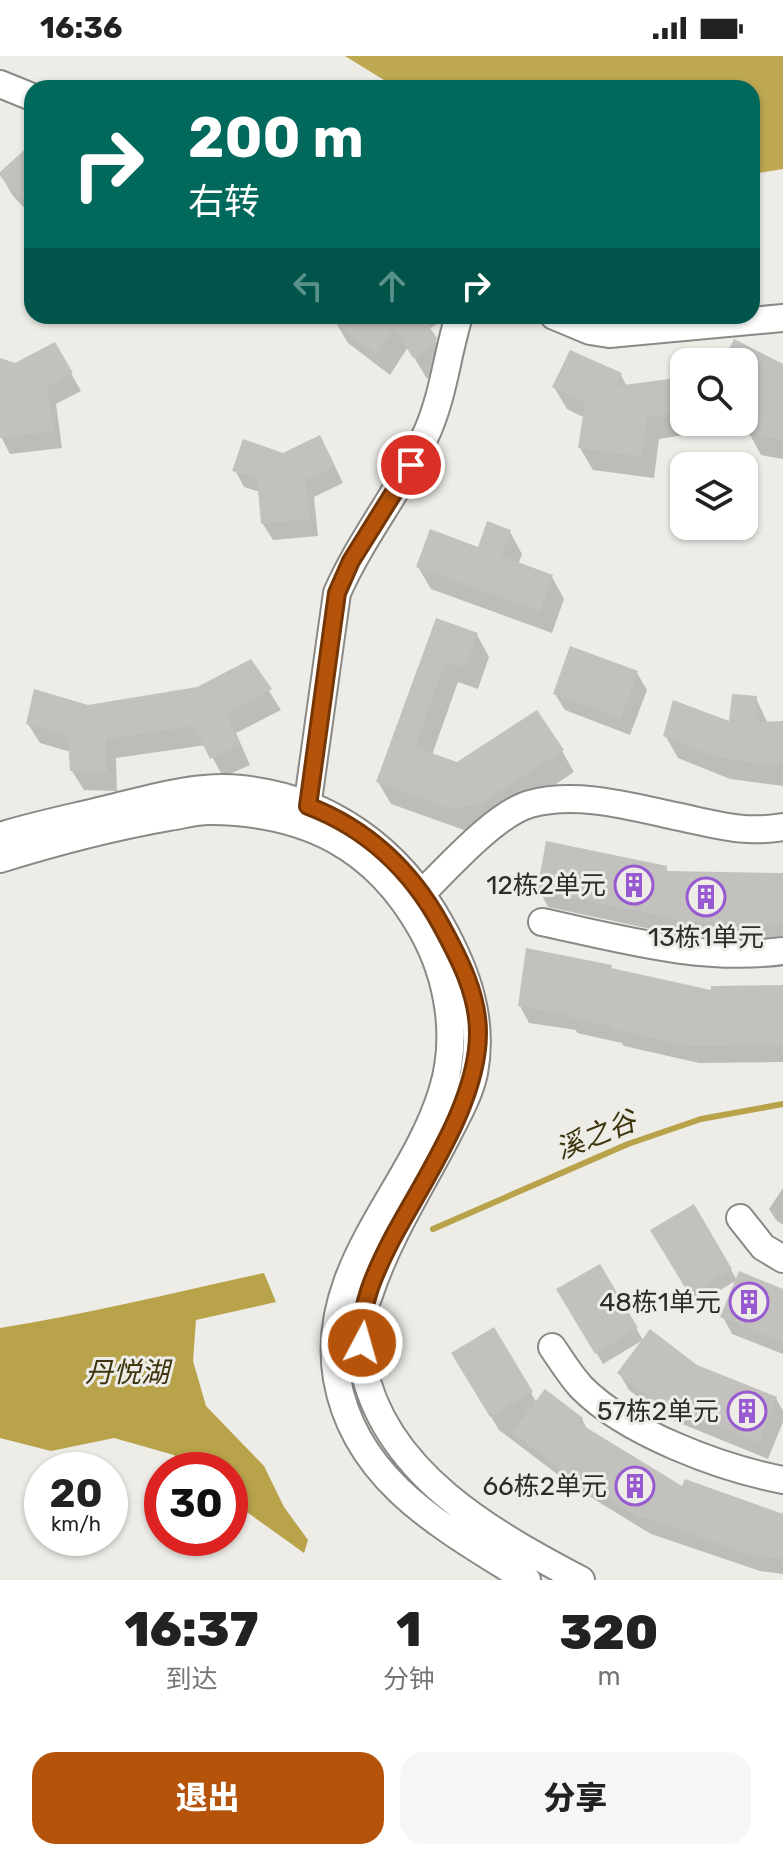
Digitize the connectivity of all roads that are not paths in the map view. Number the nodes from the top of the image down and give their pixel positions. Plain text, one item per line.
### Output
1 (0, 84) edge
2 (24, 94) edge
3 (783, 318) edge
4 (760, 320) edge
5 (456, 324) edge
6 (573, 324) edge
7 (718, 324) edge
8 (306, 816) junction
9 (783, 827) edge
10 (0, 836) edge
11 (0, 859) edge
12 (415, 900) junction
13 (542, 922) dead end
14 (783, 951) edge
15 (740, 1218) dead end
16 (783, 1259) edge
17 (552, 1347) dead end
18 (783, 1480) edge
19 (527, 1580) edge
20 (581, 1580) edge

1 - 2 street
3 - 4 street
5 - 8 street
6 - 7 street
8 - 10 street
8 - 11 street
8 - 12 street
9 - 12 street
12 - 19 street
12 - 20 street
13 - 14 street
15 - 16 street
17 - 18 street

